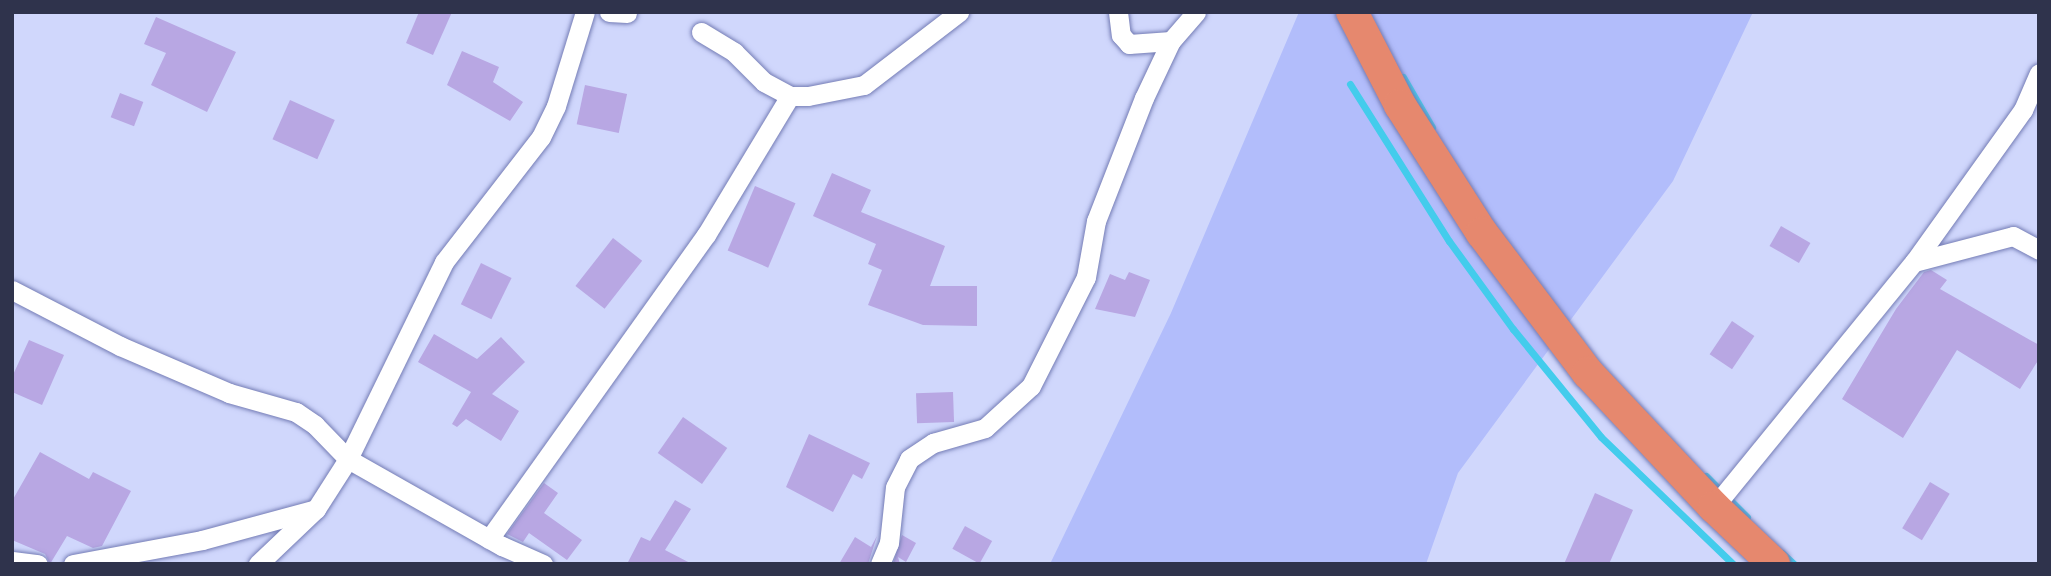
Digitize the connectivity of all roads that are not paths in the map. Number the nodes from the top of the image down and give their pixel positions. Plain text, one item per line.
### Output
1 (585, 12) edge
2 (610, 12) edge
3 (959, 12) edge
4 (1118, 12) edge
5 (1196, 12) edge
6 (1352, 12) edge
7 (627, 13) edge
8 (701, 32) dead end
9 (1171, 41) junction
10 (2039, 73) edge
11 (790, 96) junction
12 (2039, 250) edge
13 (1914, 262) junction
14 (12, 290) edge
15 (348, 459) junction
16 (1714, 507) junction
17 (316, 509) junction
18 (489, 538) junction
19 (12, 562) edge
20 (38, 564) edge
21 (73, 564) edge
22 (258, 564) edge
23 (543, 564) edge
24 (880, 564) edge
25 (1774, 564) edge

1 - 15 street
2 - 7 street
3 - 11 street
4 - 9 street
5 - 9 street
6 - 16 highway
8 - 11 street
9 - 24 street
10 - 13 street
11 - 18 street
12 - 13 street
13 - 16 street
14 - 15 street
15 - 17 street
15 - 18 street
16 - 25 highway
17 - 21 street
17 - 22 street
18 - 23 street
19 - 20 street

